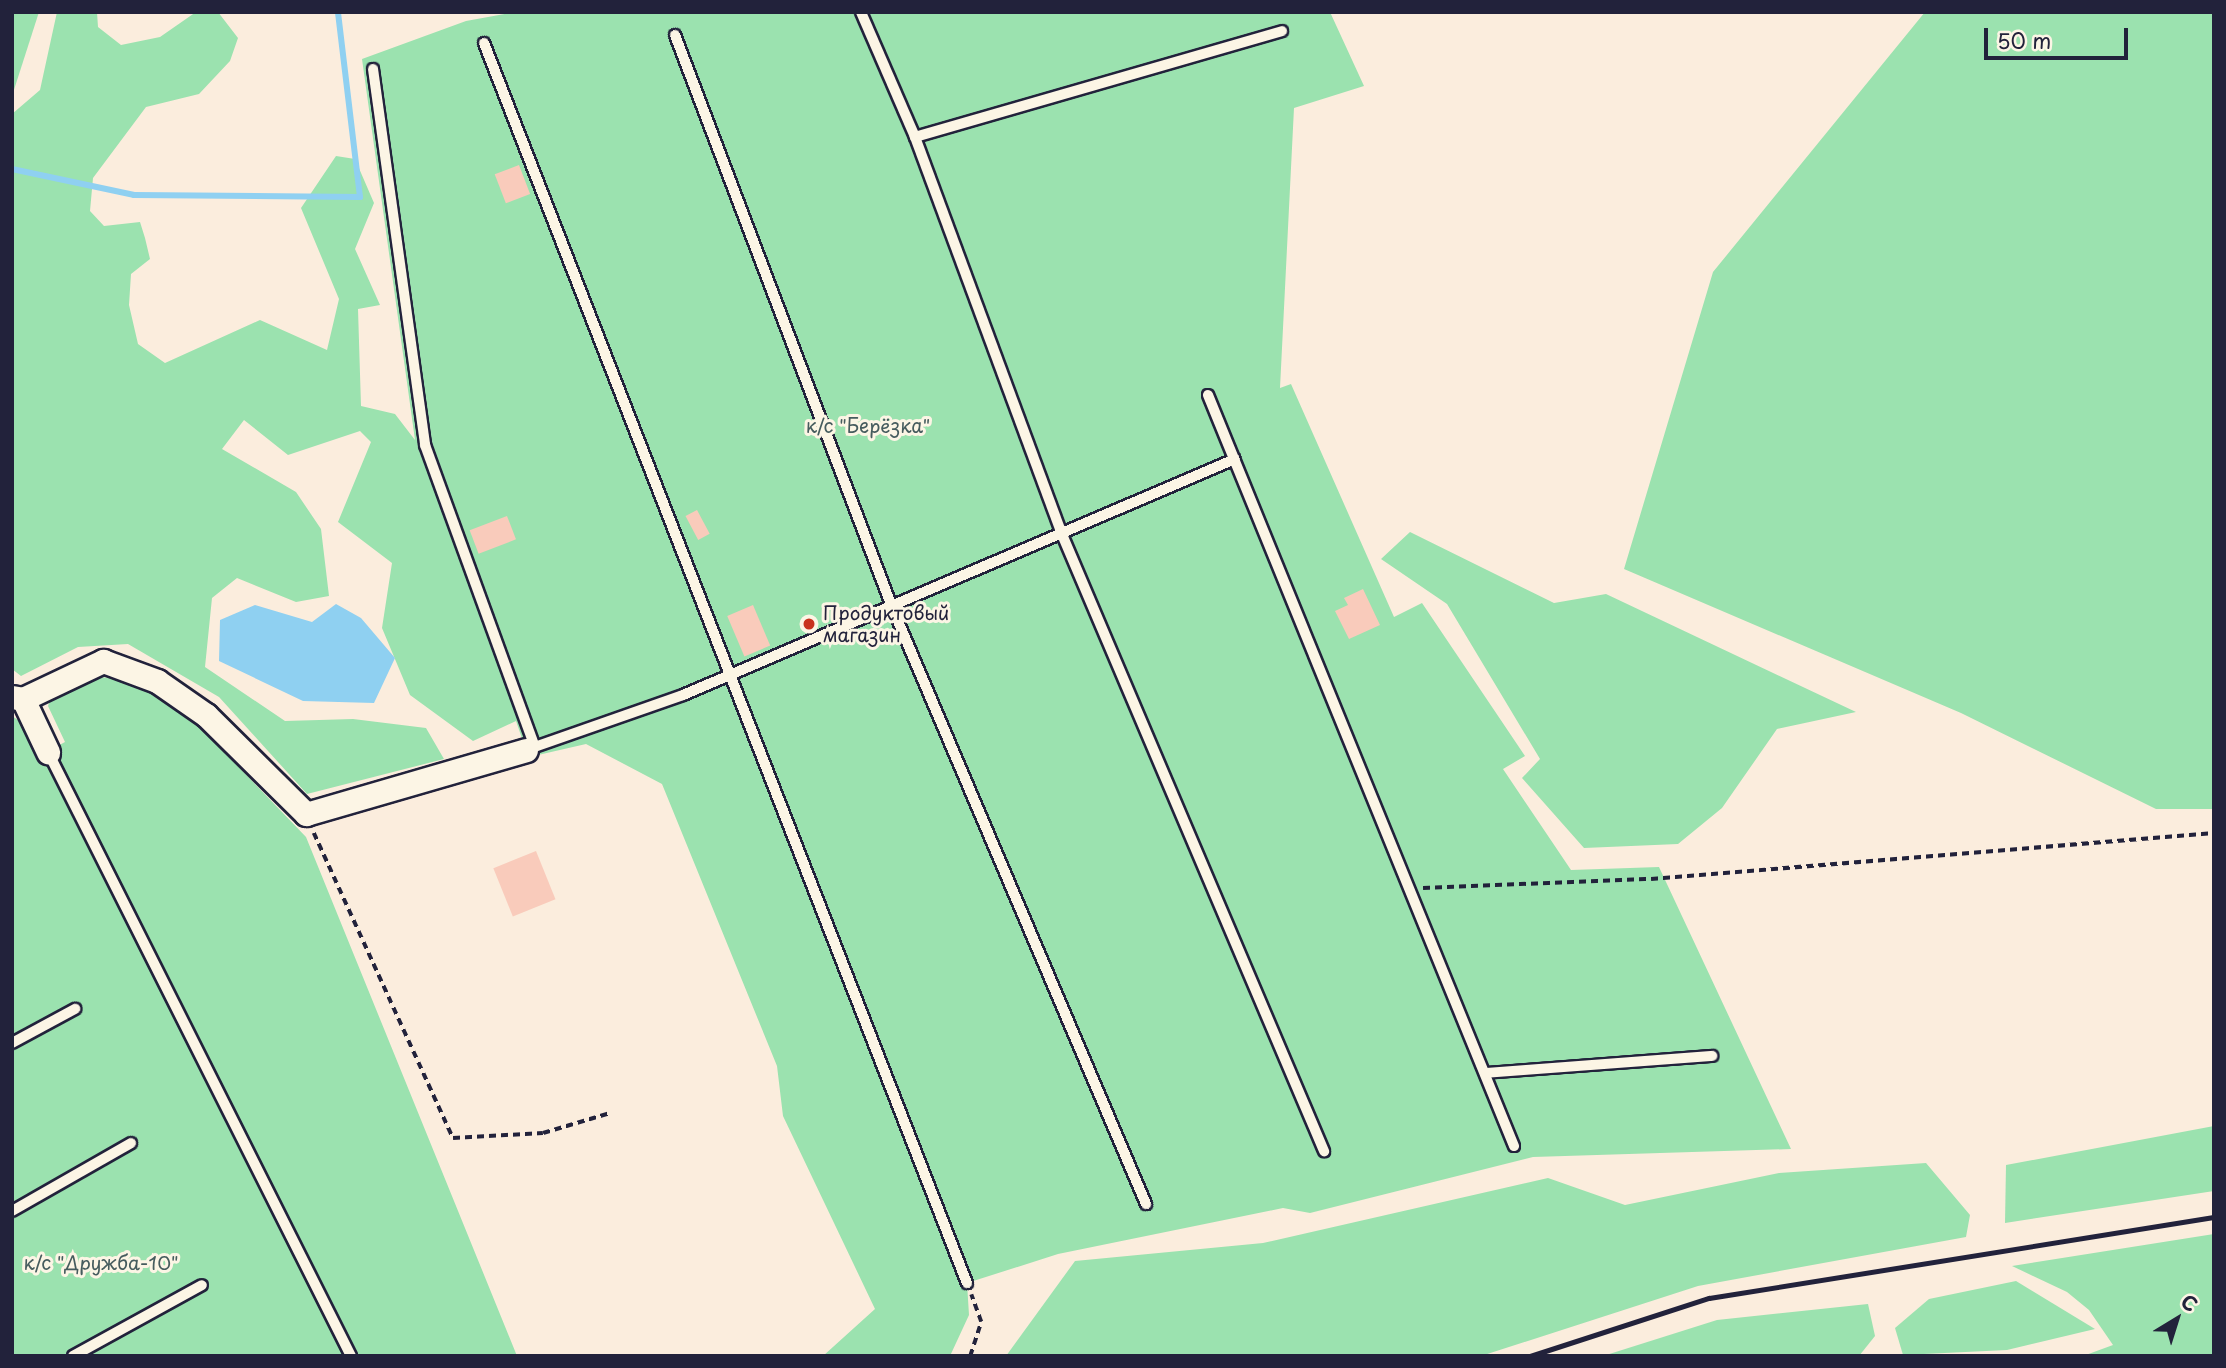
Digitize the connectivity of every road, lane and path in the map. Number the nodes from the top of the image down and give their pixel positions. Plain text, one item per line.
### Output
1 (861, 12) edge
2 (1282, 31) dead end
3 (676, 35) dead end
4 (484, 43) dead end
5 (373, 69) dead end
6 (915, 137) junction
7 (1208, 395) dead end
8 (1235, 459) junction
9 (1061, 532) junction
10 (892, 607) junction
11 (726, 676) junction
12 (18, 698) edge
13 (530, 749) junction
14 (48, 752) joint
15 (306, 814) junction
16 (2214, 833) edge
17 (1411, 889) junction
18 (75, 1009) dead end
19 (12, 1043) edge
20 (1712, 1056) dead end
21 (1485, 1073) junction
22 (610, 1113) dead end
23 (131, 1143) dead end
24 (1514, 1146) dead end
25 (1324, 1151) dead end
26 (1146, 1205) dead end
27 (12, 1211) edge
28 (967, 1283) joint
29 (202, 1285) dead end
30 (73, 1356) edge
31 (351, 1356) edge
32 (970, 1356) edge

1 - 6 lane
2 - 6 lane
3 - 10 lane
4 - 11 lane
5 - 13 lane
6 - 9 lane
7 - 8 lane
8 - 9 lane
8 - 17 lane
9 - 10 lane
9 - 25 lane
10 - 11 lane
10 - 26 lane
11 - 13 lane
11 - 28 lane
12 - 14 street
12 - 15 street
13 - 15 street
14 - 31 lane
15 - 22 path
16 - 17 path
17 - 21 lane
18 - 19 lane
20 - 21 lane
21 - 24 lane
23 - 27 lane
28 - 32 path
29 - 30 lane

